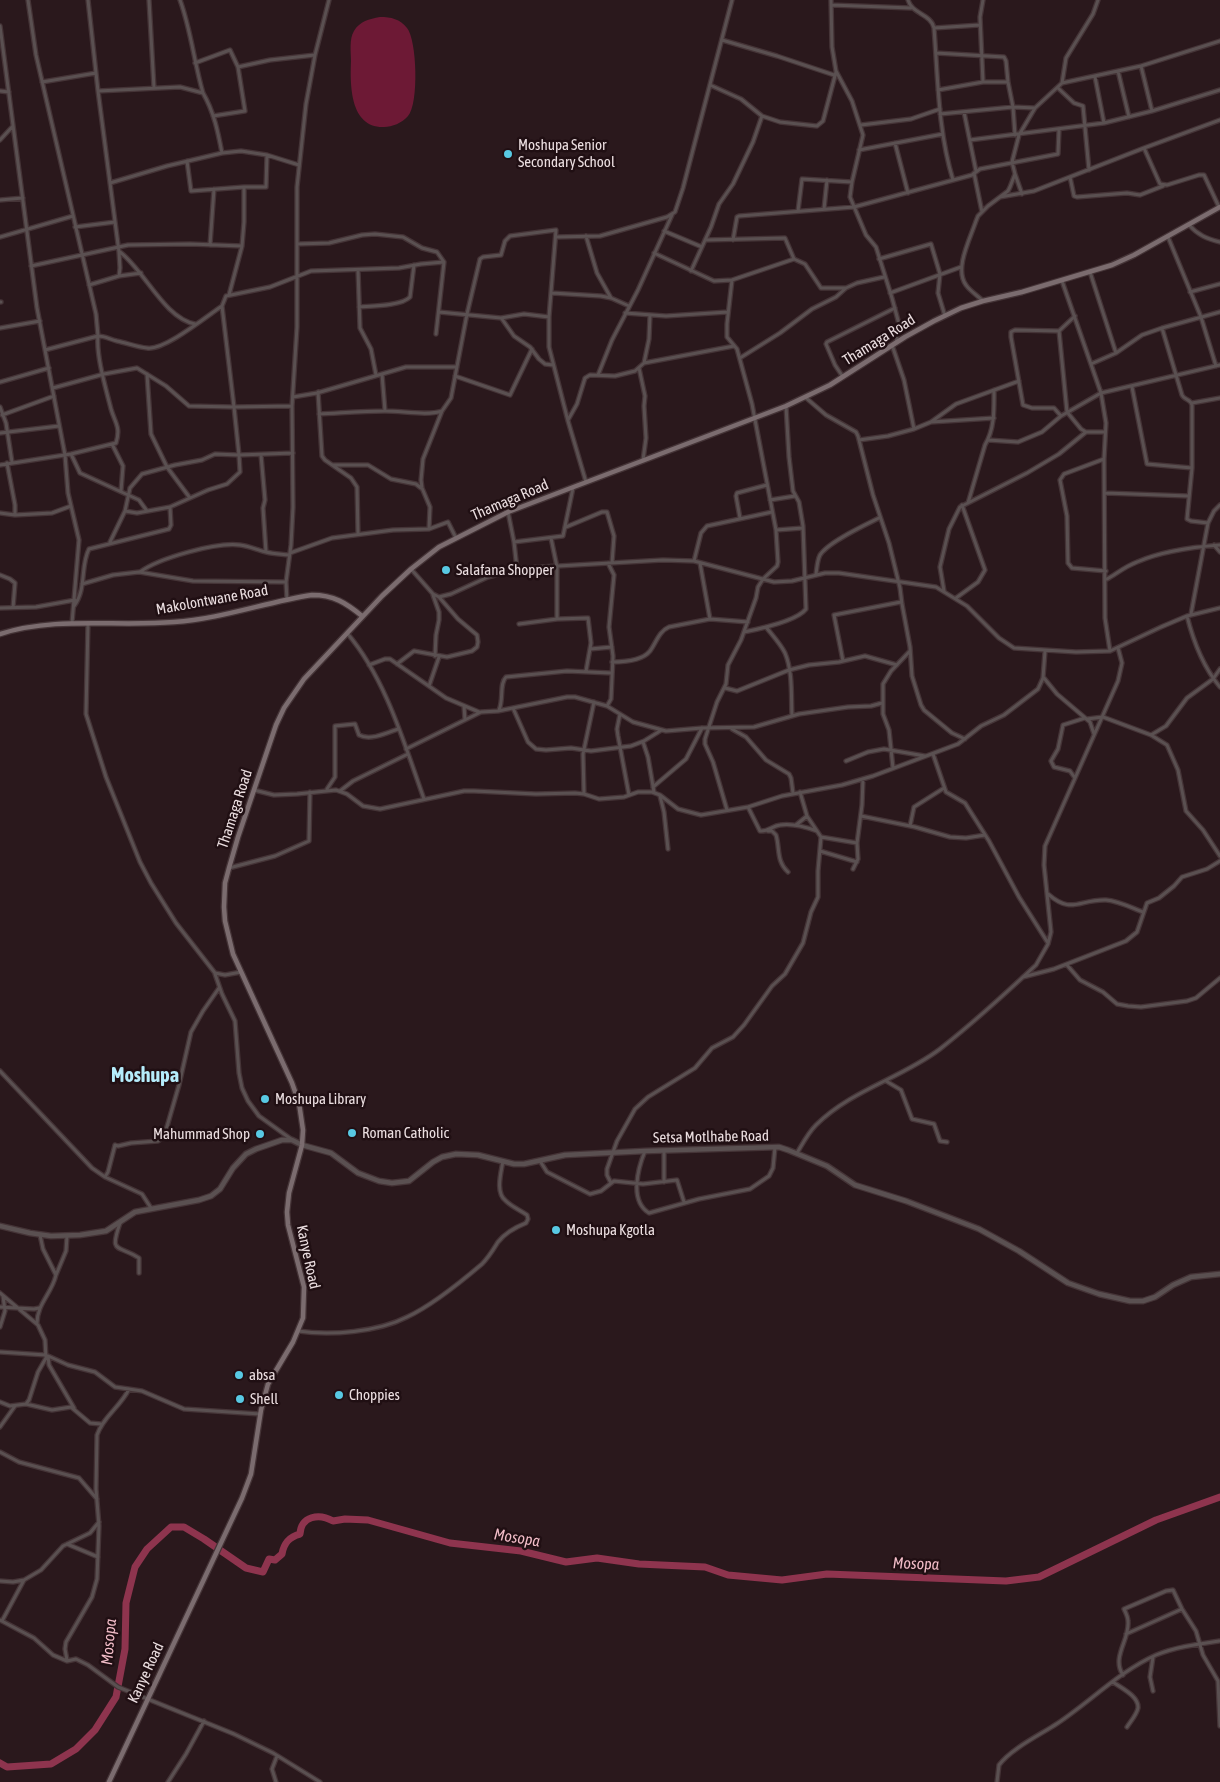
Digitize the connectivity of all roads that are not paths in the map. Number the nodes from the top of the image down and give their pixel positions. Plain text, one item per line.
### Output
1 (28, 0) edge
2 (88, 0) edge
3 (149, 0) edge
4 (180, 0) edge
5 (328, 0) edge
6 (732, 0) edge
7 (832, 0) edge
8 (908, 0) edge
9 (983, 0) edge
10 (1098, 0) edge
11 (831, 5) junction
12 (911, 8) junction
13 (980, 25) junction
14 (0, 26) edge
15 (934, 28) junction
16 (722, 40) junction
17 (1220, 42) edge
18 (936, 53) junction
19 (315, 55) junction
20 (981, 55) junction
21 (194, 63) junction
22 (1141, 66) junction
23 (238, 67) junction
24 (1118, 71) junction
25 (96, 73) junction
26 (835, 73) junction
27 (1095, 77) junction
28 (42, 82) junction
29 (983, 82) junction
30 (1008, 82) junction
31 (1062, 83) junction
32 (710, 85) junction
33 (154, 88) junction
34 (1058, 88) junction
35 (938, 90) junction
36 (1220, 90) edge
37 (0, 91) edge
38 (98, 91) junction
39 (10, 92) junction
40 (203, 93) junction
41 (1013, 107) junction
42 (1035, 108) junction
43 (1152, 111) junction
44 (940, 112) junction
45 (964, 112) junction
46 (213, 116) junction
47 (762, 116) junction
48 (1129, 117) junction
49 (1220, 120) edge
50 (1104, 123) junction
51 (14, 126) junction
52 (861, 126) junction
53 (1085, 126) junction
54 (1059, 130) junction
55 (942, 134) junction
56 (1017, 135) junction
57 (0, 140) edge
58 (970, 140) junction
59 (895, 143) junction
60 (1144, 148) junction
61 (859, 150) junction
62 (222, 153) junction
63 (267, 155) junction
64 (187, 161) junction
65 (1012, 162) junction
66 (299, 164) junction
67 (1089, 170) junction
68 (975, 172) junction
69 (1015, 174) junction
70 (1070, 177) junction
71 (827, 180) junction
72 (953, 180) junction
73 (852, 182) junction
74 (110, 183) junction
75 (1163, 186) junction
76 (244, 187) junction
77 (214, 189) junction
78 (908, 193) junction
79 (1022, 194) junction
80 (1000, 197) junction
81 (23, 198) junction
82 (0, 200) edge
83 (854, 207) junction
84 (1220, 207) edge
85 (824, 209) junction
86 (798, 211) junction
87 (982, 212) junction
88 (672, 214) junction
89 (73, 216) junction
90 (115, 222) junction
91 (1189, 225) junction
92 (75, 228) junction
93 (27, 229) junction
94 (664, 231) junction
95 (586, 236) junction
96 (0, 237) edge
97 (556, 237) junction
98 (1168, 237) junction
99 (705, 240) junction
100 (733, 240) junction
101 (1220, 242) edge
102 (297, 244) junction
103 (210, 246) junction
104 (242, 246) junction
105 (702, 247) junction
106 (118, 249) junction
107 (654, 253) junction
108 (82, 255) junction
109 (794, 259) junction
110 (879, 259) junction
111 (444, 262) junction
112 (414, 265) junction
113 (31, 266) junction
114 (961, 267) junction
115 (358, 270) junction
116 (691, 271) junction
117 (1090, 272) junction
118 (141, 273) junction
119 (940, 274) junction
120 (118, 276) junction
121 (297, 277) junction
122 (884, 277) junction
123 (732, 280) junction
124 (1062, 281) junction
125 (1220, 284) edge
126 (89, 285) junction
127 (846, 288) junction
128 (1190, 292) junction
129 (552, 293) junction
130 (890, 293) junction
131 (230, 295) junction
132 (611, 298) junction
133 (983, 301) junction
134 (222, 306) junction
135 (629, 306) junction
136 (359, 307) junction
137 (895, 308) junction
138 (439, 312) junction
139 (728, 312) junction
140 (1220, 312) edge
141 (625, 313) junction
142 (467, 314) junction
143 (650, 315) junction
144 (945, 316) junction
145 (1075, 316) junction
146 (549, 317) junction
147 (1201, 317) junction
148 (501, 318) junction
149 (40, 321) junction
150 (196, 324) junction
151 (0, 328) edge
152 (1162, 328) junction
153 (1059, 332) junction
154 (436, 334) dead end
155 (98, 336) junction
156 (894, 344) junction
157 (734, 346) junction
158 (45, 350) junction
159 (532, 350) junction
160 (1116, 353) junction
161 (740, 358) junction
162 (644, 363) junction
163 (1092, 364) junction
164 (554, 365) junction
165 (1218, 366) edge
166 (457, 367) junction
167 (49, 368) junction
168 (639, 368) junction
169 (104, 374) junction
170 (146, 374) junction
171 (382, 374) junction
172 (376, 375) junction
173 (598, 375) junction
174 (455, 376) junction
175 (1177, 376) junction
176 (843, 377) junction
177 (1019, 381) junction
178 (0, 382) edge
179 (1132, 387) junction
180 (53, 388) junction
181 (994, 390) junction
182 (318, 392) junction
183 (1101, 393) junction
184 (54, 396) junction
185 (293, 397) junction
186 (805, 397) junction
187 (1220, 398) edge
188 (1192, 403) junction
189 (292, 406) junction
190 (786, 406) junction
191 (0, 407) edge
192 (234, 407) junction
193 (442, 410) junction
194 (385, 411) junction
195 (1067, 412) junction
196 (319, 414) junction
197 (2, 415) junction
198 (1061, 416) junction
199 (994, 418) junction
200 (754, 419) junction
201 (568, 421) junction
202 (931, 422) junction
203 (60, 426) junction
204 (914, 429) junction
205 (7, 432) junction
206 (1086, 432) junction
207 (1105, 432) junction
208 (0, 433) edge
209 (859, 440) junction
210 (988, 440) junction
211 (112, 444) junction
212 (293, 453) junction
213 (71, 454) junction
214 (65, 455) junction
215 (239, 455) junction
216 (261, 455) junction
217 (1104, 459) junction
218 (643, 460) junction
219 (12, 462) junction
220 (7, 463) junction
221 (0, 465) edge
222 (332, 465) junction
223 (166, 468) junction
224 (1192, 468) junction
225 (586, 483) junction
226 (767, 485) junction
227 (422, 488) junction
228 (573, 488) junction
229 (121, 491) junction
230 (1105, 493) junction
231 (128, 494) junction
232 (796, 496) junction
233 (1189, 496) junction
234 (190, 498) junction
235 (770, 500) junction
236 (968, 502) junction
237 (962, 505) junction
238 (1220, 505) edge
239 (71, 506) junction
240 (170, 507) junction
241 (125, 511) junction
242 (147, 511) junction
243 (508, 512) junction
244 (772, 512) junction
245 (0, 513) edge
246 (15, 515) junction
247 (740, 518) junction
248 (879, 518) junction
249 (1208, 523) junction
250 (566, 527) junction
251 (803, 528) junction
252 (429, 529) junction
253 (776, 530) junction
254 (358, 533) junction
255 (456, 538) junction
256 (551, 538) junction
257 (110, 542) junction
258 (514, 542) junction
259 (1214, 545) junction
260 (1220, 545) edge
261 (1204, 546) junction
262 (266, 552) junction
263 (1220, 552) edge
264 (290, 554) junction
265 (694, 561) junction
266 (610, 563) junction
267 (700, 563) junction
268 (556, 567) junction
269 (411, 569) junction
270 (517, 569) junction
271 (1106, 571) junction
272 (139, 572) junction
273 (816, 574) junction
274 (0, 575) edge
275 (804, 578) junction
276 (763, 579) junction
277 (898, 580) junction
278 (1106, 580) junction
279 (286, 582) junction
280 (82, 584) junction
281 (944, 591) junction
282 (433, 594) junction
283 (439, 597) junction
284 (956, 598) junction
285 (75, 600) junction
286 (287, 600) junction
287 (902, 602) junction
288 (74, 606) junction
289 (0, 608) edge
290 (12, 608) junction
291 (1220, 608) edge
292 (1191, 614) junction
293 (362, 616) junction
294 (1187, 616) junction
295 (557, 619) junction
296 (710, 619) junction
297 (748, 622) junction
298 (72, 623) junction
299 (88, 623) junction
300 (519, 624) dead end
301 (766, 627) junction
302 (347, 632) junction
303 (744, 632) junction
304 (0, 634) edge
305 (612, 646) junction
306 (1118, 648) junction
307 (590, 649) junction
308 (910, 651) junction
309 (1045, 651) junction
310 (1110, 651) junction
311 (437, 656) junction
312 (843, 661) junction
313 (612, 662) junction
314 (397, 664) junction
315 (369, 665) junction
316 (897, 665) junction
317 (1220, 669) edge
318 (789, 670) junction
319 (586, 671) junction
320 (612, 673) junction
321 (1043, 678) junction
322 (1213, 678) junction
323 (430, 686) junction
324 (1220, 687) edge
325 (725, 688) junction
326 (594, 702) junction
327 (882, 703) junction
328 (464, 706) junction
329 (607, 706) junction
330 (513, 708) junction
331 (498, 710) junction
332 (481, 712) junction
333 (620, 714) junction
334 (792, 716) junction
335 (1102, 717) junction
336 (1086, 718) junction
337 (465, 720) junction
338 (398, 728) junction
339 (702, 728) junction
340 (710, 728) junction
341 (732, 729) junction
342 (660, 730) junction
343 (1094, 734) junction
344 (1151, 735) junction
345 (966, 739) junction
346 (643, 742) junction
347 (619, 748) junction
348 (890, 749) junction
349 (584, 750) junction
350 (407, 751) junction
351 (933, 754) junction
352 (927, 756) junction
353 (846, 761) dead end
354 (893, 768) junction
355 (1075, 778) junction
356 (863, 779) junction
357 (653, 787) junction
358 (944, 788) junction
359 (254, 790) junction
360 (327, 790) junction
361 (340, 790) junction
362 (310, 792) junction
363 (654, 792) junction
364 (800, 792) junction
365 (793, 793) junction
366 (584, 794) junction
367 (629, 795) junction
368 (660, 795) junction
369 (424, 799) junction
370 (748, 807) junction
371 (727, 810) junction
372 (807, 816) junction
373 (861, 816) junction
374 (795, 826) junction
375 (910, 826) junction
376 (767, 831) junction
377 (818, 832) junction
378 (821, 836) junction
379 (986, 836) junction
380 (857, 843) junction
381 (668, 849) dead end
382 (820, 851) junction
383 (1220, 856) edge
384 (1220, 861) edge
385 (857, 862) junction
386 (228, 868) junction
387 (854, 870) dead end
388 (788, 872) dead end
389 (1047, 893) junction
390 (1143, 912) junction
391 (1048, 944) junction
392 (1067, 964) junction
393 (241, 972) junction
394 (215, 973) junction
395 (1023, 977) junction
396 (1220, 978) edge
397 (219, 988) junction
398 (0, 1072) edge
399 (886, 1081) junction
400 (292, 1140) junction
401 (947, 1142) dead end
402 (302, 1145) junction
403 (775, 1147) junction
404 (664, 1150) junction
405 (645, 1151) junction
406 (612, 1152) junction
407 (797, 1153) junction
408 (503, 1161) junction
409 (540, 1161) junction
410 (105, 1177) junction
411 (664, 1182) junction
412 (611, 1183) junction
413 (637, 1184) junction
414 (684, 1202) junction
415 (151, 1208) junction
416 (120, 1222) junction
417 (0, 1226) edge
418 (40, 1235) junction
419 (67, 1236) junction
420 (138, 1273) dead end
421 (1220, 1274) edge
422 (56, 1275) junction
423 (1, 1294) edge
424 (0, 1307) edge
425 (5, 1307) junction
426 (16, 1307) junction
427 (40, 1307) junction
428 (37, 1324) junction
429 (0, 1327) edge
430 (298, 1331) junction
431 (0, 1352) edge
432 (47, 1356) junction
433 (129, 1389) junction
434 (0, 1402) edge
435 (26, 1404) junction
436 (16, 1406) junction
437 (76, 1411) junction
438 (260, 1414) junction
439 (102, 1424) junction
440 (0, 1427) edge
441 (0, 1452) edge
442 (97, 1499) junction
443 (99, 1522) junction
444 (66, 1544) junction
445 (98, 1558) junction
446 (24, 1580) junction
447 (0, 1581) edge
448 (1182, 1609) junction
449 (1, 1621) edge
450 (1126, 1634) junction
451 (1219, 1641) edge
452 (1199, 1644) junction
453 (1153, 1656) junction
454 (67, 1661) junction
455 (1124, 1675) junction
456 (1113, 1682) junction
457 (1153, 1691) dead end
458 (148, 1698) junction
459 (204, 1721) junction
460 (1220, 1726) edge
461 (1127, 1727) dead end
462 (277, 1756) junction
463 (308, 1775) junction
464 (109, 1782) edge
465 (168, 1782) edge
466 (276, 1782) edge
467 (313, 1782) edge
468 (320, 1782) edge
469 (997, 1782) edge

1 - 28 street
2 - 25 street
3 - 33 street
4 - 21 street
5 - 19 street
6 - 16 street
7 - 11 street
8 - 12 street
9 - 13 street
10 - 31 street
11 - 12 street
11 - 26 street
12 - 15 street
13 - 15 street
13 - 20 street
14 - 39 street
15 - 18 street
16 - 26 street
16 - 32 street
17 - 22 street
18 - 20 street
18 - 35 street
19 - 23 street
19 - 66 street
20 - 29 street
20 - 30 street
21 - 23 street
21 - 40 street
22 - 24 street
22 - 43 street
23 - 46 street
24 - 27 street
24 - 48 street
25 - 28 street
25 - 38 street
26 - 47 street
26 - 52 street
27 - 31 street
27 - 50 street
28 - 89 street
29 - 30 street
29 - 35 street
30 - 41 street
31 - 34 street
32 - 47 street
32 - 88 street
33 - 38 street
33 - 40 street
34 - 42 street
34 - 53 street
35 - 44 street
36 - 43 street
37 - 39 street
38 - 74 street
39 - 51 street
40 - 46 street
41 - 42 street
41 - 45 street
41 - 56 street
42 - 56 street
43 - 48 street
44 - 45 street
44 - 52 street
44 - 55 street
45 - 58 street
46 - 62 street
47 - 99 street
48 - 50 street
49 - 60 street
50 - 53 street
51 - 57 street
51 - 81 street
52 - 61 street
53 - 54 street
53 - 67 street
54 - 56 street
54 - 65 street
55 - 59 street
55 - 72 street
56 - 58 street
56 - 65 street
58 - 68 street
59 - 61 street
59 - 78 street
60 - 67 street
60 - 75 street
61 - 73 street
62 - 63 street
62 - 64 street
63 - 66 street
63 - 76 street
64 - 74 street
64 - 77 street
65 - 68 street
65 - 69 street
66 - 102 street
67 - 70 street
68 - 72 street
68 - 87 street
69 - 79 street
69 - 80 street
70 - 75 street
70 - 79 street
71 - 73 street
71 - 85 street
71 - 86 street
72 - 78 street
73 - 83 street
74 - 90 street
75 - 84 street
76 - 77 street
76 - 104 street
77 - 103 street
78 - 83 street
79 - 80 street
80 - 87 street
81 - 82 street
81 - 93 street
83 - 85 street
83 - 110 street
84 - 91 main road, Thamaga Road
85 - 86 street
86 - 100 street
87 - 114 street
88 - 94 street
88 - 95 street
89 - 92 street
89 - 93 street
90 - 92 street
90 - 106 street
91 - 98 main road, Thamaga Road
91 - 101 street
92 - 108 street
93 - 96 street
93 - 113 street
94 - 105 street
94 - 107 street
95 - 97 street
95 - 132 street
97 - 129 street
97 - 142 street
98 - 117 main road, Thamaga Road
98 - 128 street
99 - 100 street
99 - 105 street
100 - 109 street
102 - 111 street
102 - 121 street
103 - 104 street
103 - 106 street
104 - 131 street
105 - 116 street
106 - 108 street
106 - 118 street
106 - 120 street
107 - 116 street
107 - 135 street
108 - 113 street
108 - 126 street
109 - 123 street
109 - 127 street
110 - 119 street
110 - 122 street
111 - 112 street
111 - 138 street
112 - 115 street
112 - 136 street
113 - 149 street
114 - 119 street
114 - 133 street
115 - 121 street
115 - 136 street
116 - 123 street
117 - 124 main road, Thamaga Road
117 - 160 street
118 - 120 street
118 - 150 street
119 - 130 street
119 - 144 street
120 - 126 street
121 - 131 street
121 - 185 street
122 - 127 street
122 - 130 street
123 - 139 street
124 - 133 main road, Thamaga Road
124 - 145 street
125 - 128 street
126 - 155 street
127 - 161 street
128 - 147 street
129 - 132 street
129 - 146 street
130 - 137 street
131 - 134 street
132 - 135 street
133 - 144 main road, Thamaga Road
134 - 150 street
134 - 192 street
135 - 141 street
136 - 172 street
137 - 156 street
137 - 176 street
138 - 142 street
138 - 154 street
139 - 143 street
139 - 157 street
140 - 147 street
141 - 143 street
141 - 173 street
142 - 148 street
142 - 166 street
143 - 162 street
144 - 156 main road, Thamaga Road
145 - 153 street
145 - 163 street
146 - 148 street
146 - 164 street
147 - 152 street
147 - 165 street
148 - 159 street
149 - 151 street
149 - 158 street
150 - 155 street
152 - 160 street
152 - 175 street
153 - 177 street
153 - 195 street
155 - 158 street
155 - 169 street
156 - 176 main road, Thamaga Road
156 - 204 street
157 - 161 street
157 - 162 street
158 - 167 street
159 - 164 street
159 - 174 street
160 - 163 street
161 - 200 street
162 - 168 street
163 - 183 street
164 - 201 street
165 - 175 street
166 - 171 street
166 - 174 street
167 - 178 street
167 - 180 street
168 - 173 street
168 - 218 street
169 - 170 street
169 - 180 street
169 - 211 street
170 - 192 street
170 - 223 street
171 - 172 street
171 - 194 street
172 - 182 street
173 - 201 street
174 - 193 street
175 - 179 street
175 - 188 street
176 - 186 main road, Thamaga Road
177 - 181 street
177 - 198 street
179 - 183 street
179 - 224 street
180 - 184 street
181 - 199 street
181 - 202 street
182 - 185 street
182 - 196 street
183 - 195 street
183 - 207 street
184 - 197 street
184 - 203 street
185 - 189 street
186 - 190 main road, Thamaga Road
186 - 209 street
187 - 188 street
188 - 224 street
189 - 192 street
189 - 212 street
190 - 200 main road, Thamaga Road
190 - 232 street
191 - 197 street
192 - 215 street
193 - 194 street
193 - 227 street
194 - 196 street
195 - 198 street
195 - 206 street
196 - 222 street
197 - 205 street
198 - 210 street
199 - 202 street
199 - 210 street
200 - 218 main road, Thamaga Road
200 - 226 street
201 - 225 street
202 - 204 street
203 - 205 street
203 - 214 street
204 - 209 street
205 - 208 street
205 - 219 street
206 - 207 street
206 - 236 street
207 - 217 street
209 - 248 street
210 - 236 street
211 - 213 street
211 - 229 street
212 - 216 street
212 - 264 street
213 - 214 street
213 - 229 street
214 - 219 street
214 - 239 street
215 - 216 street
215 - 223 street
215 - 234 street
216 - 262 street
217 - 230 street
217 - 271 street
218 - 225 main road, Thamaga Road
219 - 220 street
220 - 221 street
220 - 246 street
222 - 227 street
222 - 254 street
223 - 231 street
223 - 234 street
224 - 233 street
225 - 228 main road, Thamaga Road
226 - 235 street
226 - 247 street
227 - 252 street
228 - 243 main road, Thamaga Road
228 - 250 street
229 - 231 street
230 - 233 street
230 - 271 street
231 - 241 street
231 - 242 street
232 - 235 street
232 - 251 street
233 - 249 street
234 - 240 street
235 - 244 street
236 - 237 street
237 - 281 street
237 - 284 street
238 - 249 street
239 - 246 street
239 - 285 street
240 - 242 street
240 - 257 street
241 - 242 street
241 - 257 street
243 - 255 main road, Thamaga Road
243 - 258 street
244 - 247 street
244 - 253 street
245 - 246 street
247 - 265 street
248 - 273 street
248 - 277 street
249 - 261 street
250 - 256 street
250 - 266 street
251 - 253 street
251 - 275 street
252 - 254 street
252 - 255 street
253 - 276 street
254 - 264 street
255 - 269 main road, Thamaga Road
256 - 258 street
256 - 268 street
257 - 280 street
258 - 270 street
259 - 260 street
259 - 261 street
259 - 263 street
261 - 278 street
261 - 292 street
262 - 264 street
262 - 272 street
264 - 279 street
265 - 266 street
265 - 267 street
266 - 268 street
266 - 305 street
267 - 276 street
267 - 296 street
268 - 270 street
268 - 295 street
269 - 282 street
269 - 293 main road, Thamaga Road
270 - 283 street
271 - 278 street
272 - 279 street
272 - 280 street
273 - 275 street
273 - 277 street
274 - 290 street
275 - 276 street
275 - 301 street
276 - 297 street
277 - 281 street
277 - 287 street
278 - 310 street
279 - 286 street
280 - 288 street
281 - 284 street
282 - 283 street
282 - 311 street
283 - 311 street
284 - 309 street
285 - 288 street
285 - 290 street
286 - 293 main road, Makolontwane Road
286 - 299 main road, Makolontwane Road
287 - 308 street
287 - 312 street
288 - 298 street
289 - 290 street
291 - 292 street
292 - 294 street
293 - 302 main road, Thamaga Road
294 - 306 street
294 - 322 street
295 - 300 street
295 - 307 street
296 - 297 street
296 - 313 street
297 - 303 street
298 - 299 main road, Makolontwane Road
298 - 304 main road, Makolontwane Road
299 - 394 street
301 - 303 street
301 - 318 street
302 - 315 street
302 - 359 main road, Thamaga Road
303 - 325 street
305 - 307 street
305 - 313 street
306 - 310 street
306 - 335 street
307 - 319 street
308 - 316 street
308 - 345 street
309 - 310 street
309 - 321 street
311 - 314 street
311 - 323 street
312 - 316 street
312 - 318 street
313 - 320 street
314 - 315 street
314 - 323 street
315 - 338 street
316 - 327 street
317 - 322 street
318 - 325 street
318 - 334 street
319 - 320 street
319 - 331 street
320 - 329 street
321 - 336 street
321 - 345 street
322 - 324 street
322 - 344 street
323 - 328 street
325 - 340 street
326 - 329 street
326 - 330 street
326 - 349 street
327 - 334 street
327 - 348 street
328 - 332 street
328 - 337 street
329 - 333 street
330 - 331 street
330 - 349 street
331 - 332 street
332 - 337 street
333 - 342 street
333 - 347 street
334 - 341 street
335 - 336 street
335 - 343 street
335 - 344 street
336 - 343 street
336 - 355 street
337 - 350 street
338 - 350 street
338 - 360 street
339 - 340 street
339 - 342 street
339 - 357 street
340 - 341 street
340 - 371 street
341 - 365 street
342 - 346 street
343 - 355 street
344 - 383 street
345 - 351 street
346 - 347 street
346 - 357 street
347 - 349 street
347 - 367 street
348 - 352 street
348 - 353 street
348 - 354 street
349 - 366 street
350 - 361 street
350 - 369 street
351 - 352 street
351 - 358 street
352 - 354 street
354 - 356 street
355 - 389 street
356 - 364 street
356 - 373 street
357 - 363 street
358 - 375 street
358 - 379 street
359 - 362 street
359 - 386 main road, Thamaga Road
360 - 361 street
360 - 362 street
361 - 369 street
362 - 386 street
363 - 367 street
363 - 368 street
364 - 365 street
364 - 372 street
365 - 370 street
366 - 367 street
366 - 369 street
368 - 371 street
368 - 381 street
370 - 371 street
370 - 376 street
372 - 374 street
372 - 377 street
373 - 375 street
373 - 380 street
374 - 376 street
374 - 377 street
375 - 379 street
376 - 388 street
377 - 378 street
378 - 380 street
378 - 382 street
379 - 391 street
380 - 385 street
382 - 385 street
382 - 406 street
384 - 390 street
385 - 387 street
386 - 393 main road, Thamaga Road
389 - 390 street
389 - 391 street
390 - 392 street
391 - 395 street
392 - 395 street
392 - 396 street
393 - 394 street
393 - 402 main road, Thamaga Road
394 - 397 street
395 - 399 street
397 - 400 street
397 - 410 street
398 - 410 street
399 - 401 street
399 - 407 street
400 - 402 street, Setsa Motlhabe Road
400 - 415 street
402 - 408 street, Setsa Motlhabe Road
402 - 430 main road, Kanye Road
403 - 404 street, Setsa Motlhabe Road
403 - 407 street, Setsa Motlhabe Road
403 - 414 street
404 - 405 street, Setsa Motlhabe Road
404 - 411 street
405 - 406 street, Setsa Motlhabe Road
405 - 413 street
406 - 409 street, Setsa Motlhabe Road
406 - 412 street
407 - 421 street, Setsa Motlhabe Road
408 - 409 street, Setsa Motlhabe Road
408 - 430 street
409 - 412 street
410 - 415 street
411 - 413 street
411 - 414 street
412 - 413 street
413 - 414 street
415 - 416 street
416 - 419 street
416 - 420 street
417 - 418 street
418 - 419 street
418 - 422 street
419 - 422 street
422 - 427 street
423 - 425 street
423 - 426 street
424 - 425 street
425 - 426 street
425 - 429 street
426 - 427 street
426 - 428 street
427 - 428 street
428 - 432 street
430 - 438 main road, Kanye Road
431 - 432 street
432 - 433 street
432 - 435 street
432 - 437 street
433 - 438 street
433 - 439 street
434 - 436 street
435 - 436 street
435 - 437 street
436 - 440 street
437 - 439 street
438 - 458 main road, Kanye Road
439 - 442 street
441 - 442 street
442 - 443 street
443 - 444 street
443 - 445 street
444 - 445 street
444 - 446 street
445 - 454 street
446 - 447 street
446 - 449 street
448 - 450 street
448 - 450 street
448 - 452 street
449 - 454 street
450 - 455 street
451 - 452 street
452 - 453 street
452 - 460 street
453 - 455 street
453 - 457 street
454 - 458 street
455 - 456 street
456 - 461 street
456 - 469 street
458 - 459 street
458 - 464 main road, Kanye Road
459 - 462 street
459 - 465 street
462 - 463 street
462 - 466 street
463 - 467 street
463 - 468 street

